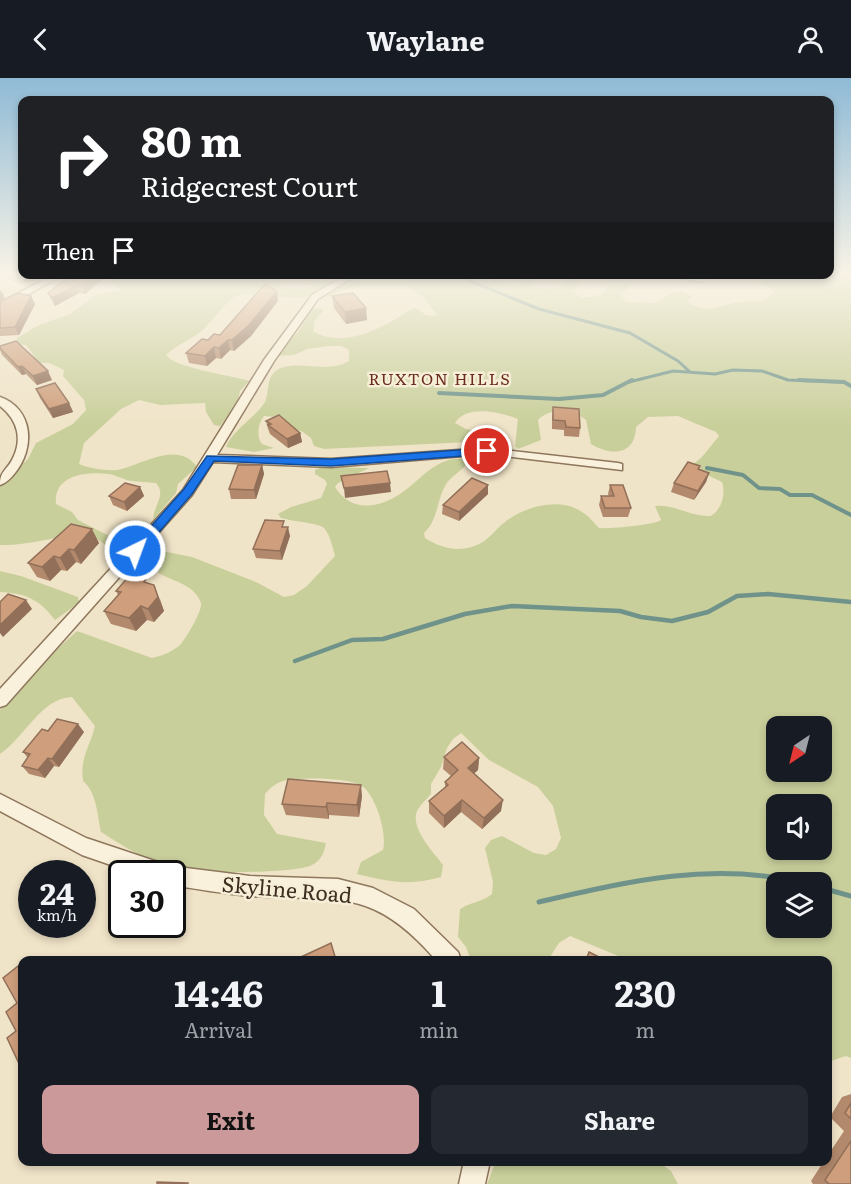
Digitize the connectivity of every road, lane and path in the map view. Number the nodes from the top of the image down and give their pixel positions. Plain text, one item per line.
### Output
1 (296, 324) edge
2 (0, 400) edge
3 (210, 458) junction
4 (618, 467) dead end
5 (0, 481) edge
6 (0, 700) edge
7 (0, 802) edge
8 (124, 860) edge
9 (186, 877) edge
10 (446, 956) edge
11 (476, 1166) edge
12 (472, 1184) edge

1 - 3 street
2 - 5 street
3 - 4 street
3 - 6 street
7 - 8 street
9 - 10 street, Skyline Road
11 - 12 street

